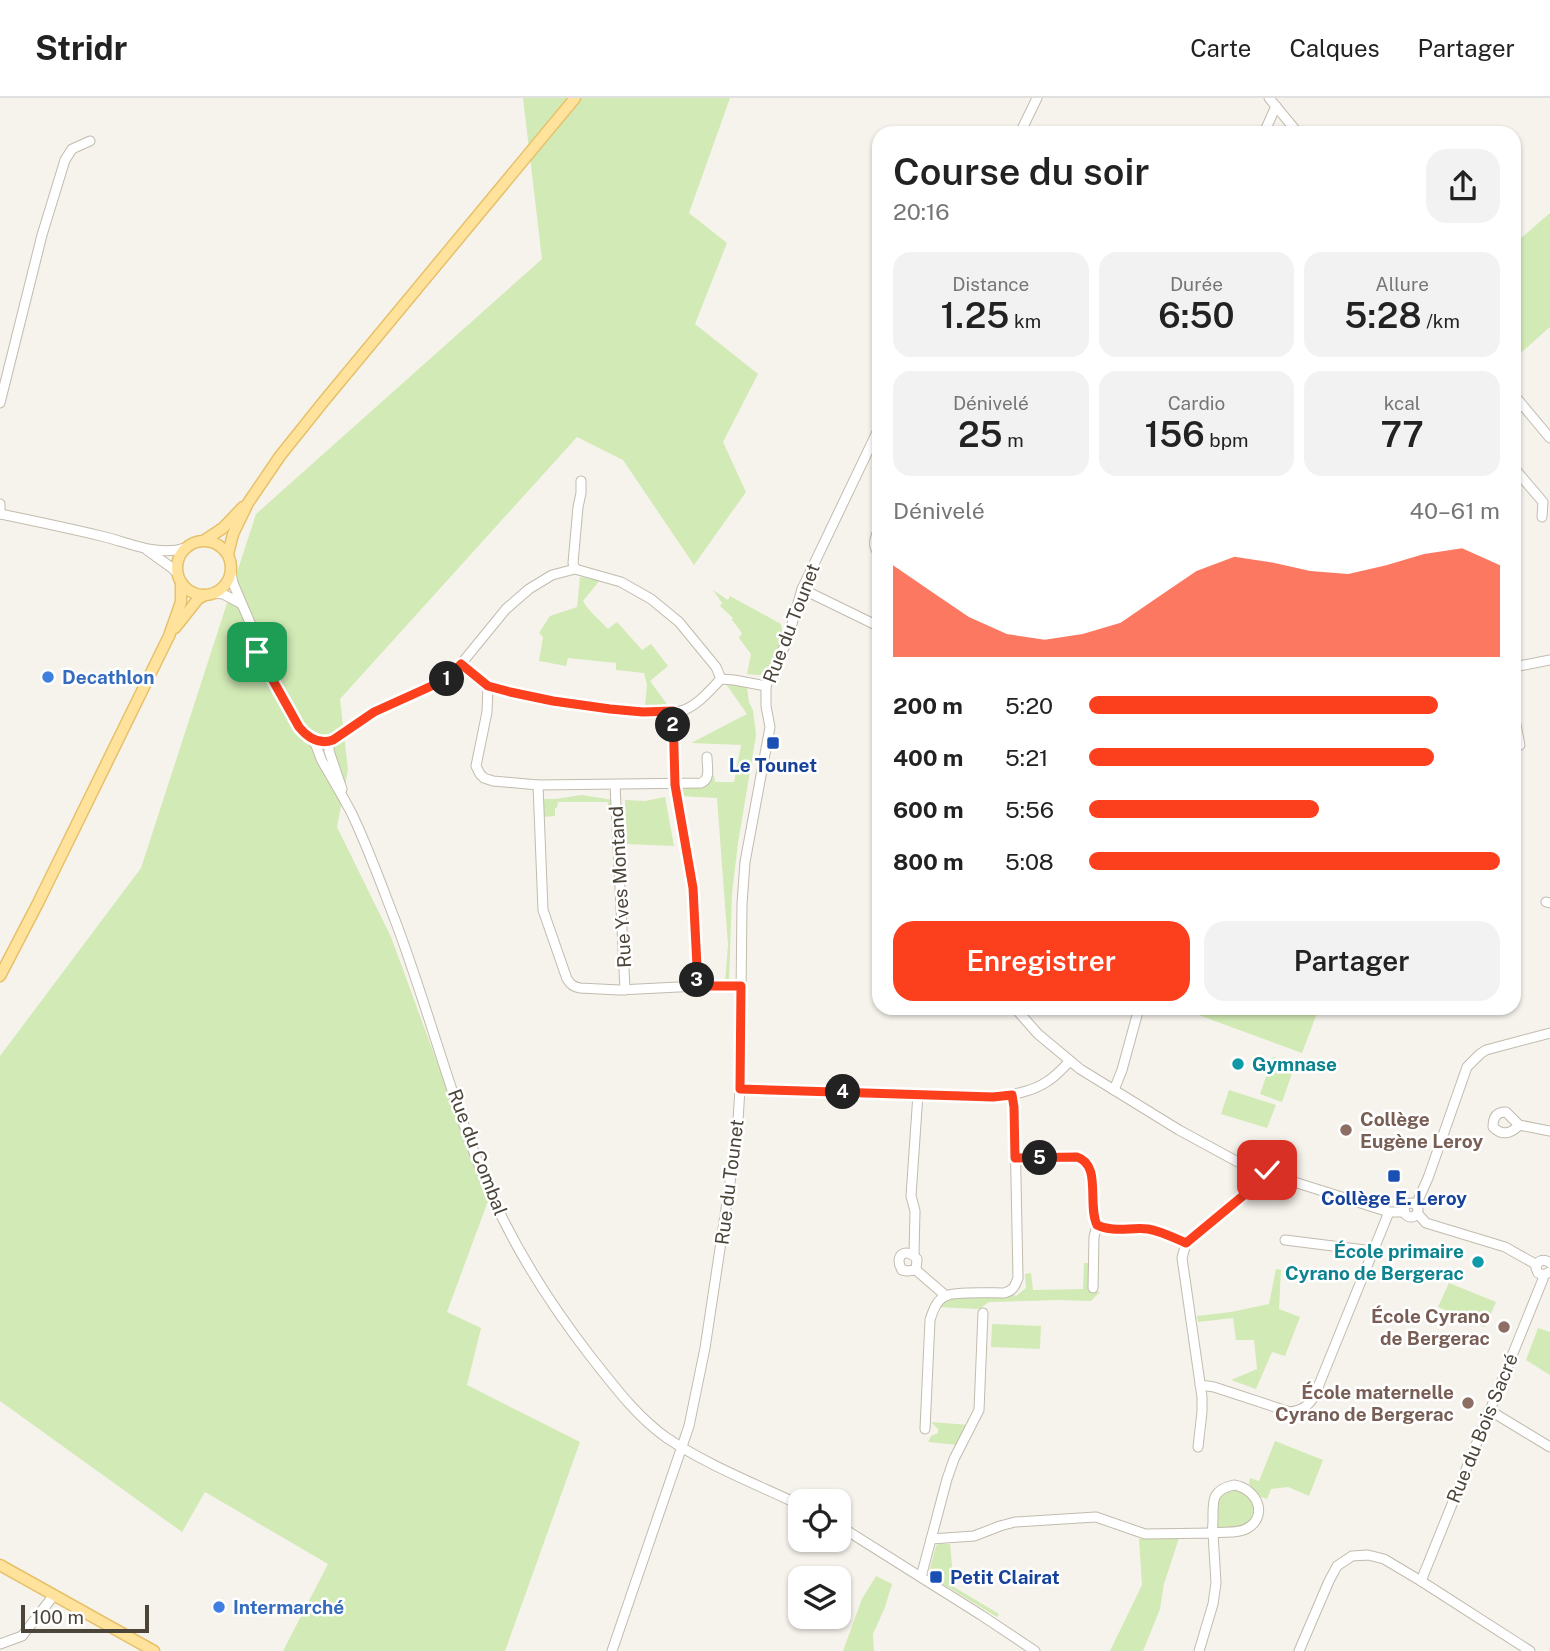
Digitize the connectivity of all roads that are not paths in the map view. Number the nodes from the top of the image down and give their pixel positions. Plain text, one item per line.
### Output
1 (575, 98) edge
2 (1037, 98) edge
3 (1269, 98) edge
4 (1276, 106) junction
5 (1023, 126) edge
6 (1267, 126) edge
7 (1292, 126) edge
8 (90, 141) dead end
9 (0, 403) edge
10 (1521, 403) edge
11 (1550, 438) edge
12 (872, 443) edge
13 (1521, 476) edge
14 (580, 481) dead end
15 (248, 503) junction
16 (0, 504) edge
17 (1542, 517) dead end
18 (205, 540) junction
19 (185, 548) junction
20 (146, 550) junction
21 (228, 554) junction
22 (575, 569) junction
23 (231, 573) junction
24 (179, 578) junction
25 (802, 589) junction
26 (209, 594) junction
27 (242, 604) junction
28 (872, 623) edge
29 (169, 636) junction
30 (1550, 660) edge
31 (461, 664) junction
32 (1521, 666) edge
33 (721, 679) junction
34 (488, 686) junction
35 (765, 686) junction
36 (673, 711) junction
37 (313, 740) junction
38 (329, 741) junction
39 (707, 757) dead end
40 (538, 785) junction
41 (615, 785) junction
42 (675, 785) junction
43 (350, 810) junction
44 (0, 976) edge
45 (698, 986) junction
46 (741, 986) junction
47 (625, 990) junction
48 (1021, 1015) edge
49 (1137, 1015) edge
50 (1550, 1033) edge
51 (1069, 1062) junction
52 (740, 1089) junction
53 (1114, 1090) junction
54 (918, 1094) junction
55 (1012, 1095) junction
56 (1519, 1125) dead end
57 (1550, 1131) edge
58 (1015, 1158) junction
59 (1260, 1177) junction
60 (1417, 1209) junction
61 (1389, 1212) junction
62 (1097, 1225) junction
63 (1285, 1240) dead end
64 (1186, 1243) junction
65 (1373, 1251) junction
66 (914, 1255) junction
67 (1549, 1260) edge
68 (1536, 1265) junction
69 (916, 1270) junction
70 (1546, 1274) edge
71 (1093, 1289) dead end
72 (946, 1296) junction
73 (983, 1313) dead end
74 (1200, 1385) junction
75 (1489, 1410) junction
76 (925, 1429) dead end
77 (683, 1447) junction
78 (1198, 1447) dead end
79 (1550, 1447) edge
80 (788, 1499) edge
81 (851, 1533) edge
82 (1213, 1533) junction
83 (931, 1539) junction
84 (0, 1565) edge
85 (921, 1577) junction
86 (1420, 1580) junction
87 (54, 1595) junction
88 (0, 1644) edge
89 (153, 1651) edge
90 (612, 1651) edge
91 (1035, 1651) edge
92 (1199, 1651) edge
93 (1299, 1651) edge
94 (1530, 1651) edge

1 - 15 main road
2 - 5 street
3 - 4 street
4 - 6 street
4 - 7 street
8 - 9 street
10 - 11 street
12 - 25 street, Rue du Tounet
13 - 17 street
14 - 22 street
15 - 18 main road
15 - 21 main road
16 - 20 street
18 - 19 main road
18 - 21 main road
19 - 20 street
19 - 24 main road
20 - 24 street
21 - 23 main road
22 - 31 street
22 - 33 street
23 - 26 main road
23 - 27 street, Rue du Combal
24 - 26 main road
24 - 29 main road
25 - 28 street
25 - 35 street, Rue du Tounet
26 - 27 street
26 - 29 main road
27 - 37 street, Rue du Combal
29 - 44 main road
30 - 32 street
31 - 34 street
31 - 38 street
33 - 35 street
33 - 36 street
34 - 36 street
34 - 40 street
35 - 46 street, Rue du Tounet
36 - 42 street
37 - 38 street
37 - 43 street, Rue du Combal
38 - 43 street, Rue du Combal
39 - 42 street
40 - 41 street
40 - 47 street
41 - 42 street
41 - 47 street, Rue Yves Montand
42 - 45 street
43 - 77 street, Rue du Combal
45 - 46 street
45 - 47 street
46 - 52 street, Rue du Tounet
48 - 51 street
49 - 53 street
50 - 60 street
51 - 53 street
51 - 55 street
52 - 54 street
52 - 77 street, Rue du Tounet
53 - 59 street
54 - 55 street
54 - 66 street
55 - 58 street
56 - 57 street
58 - 62 street
58 - 72 street
59 - 61 street
59 - 64 street
60 - 61 street
60 - 68 street
61 - 65 street
62 - 64 street
62 - 71 street
63 - 65 street
64 - 74 street
65 - 74 street
66 - 69 street
66 - 69 street
67 - 68 street
68 - 70 street
69 - 72 street
70 - 75 street, Rue du Bois Sacré
72 - 76 street
73 - 83 street
74 - 78 street
75 - 79 street
75 - 86 street, Rue du Bois Sacré
77 - 80 street, Rue du Combal
77 - 90 street, Rue du Tounet
81 - 85 street
82 - 82 street
82 - 83 street
82 - 92 street
83 - 85 street
84 - 87 main road
85 - 91 street
86 - 93 street
86 - 94 street
87 - 88 street
87 - 89 main road

